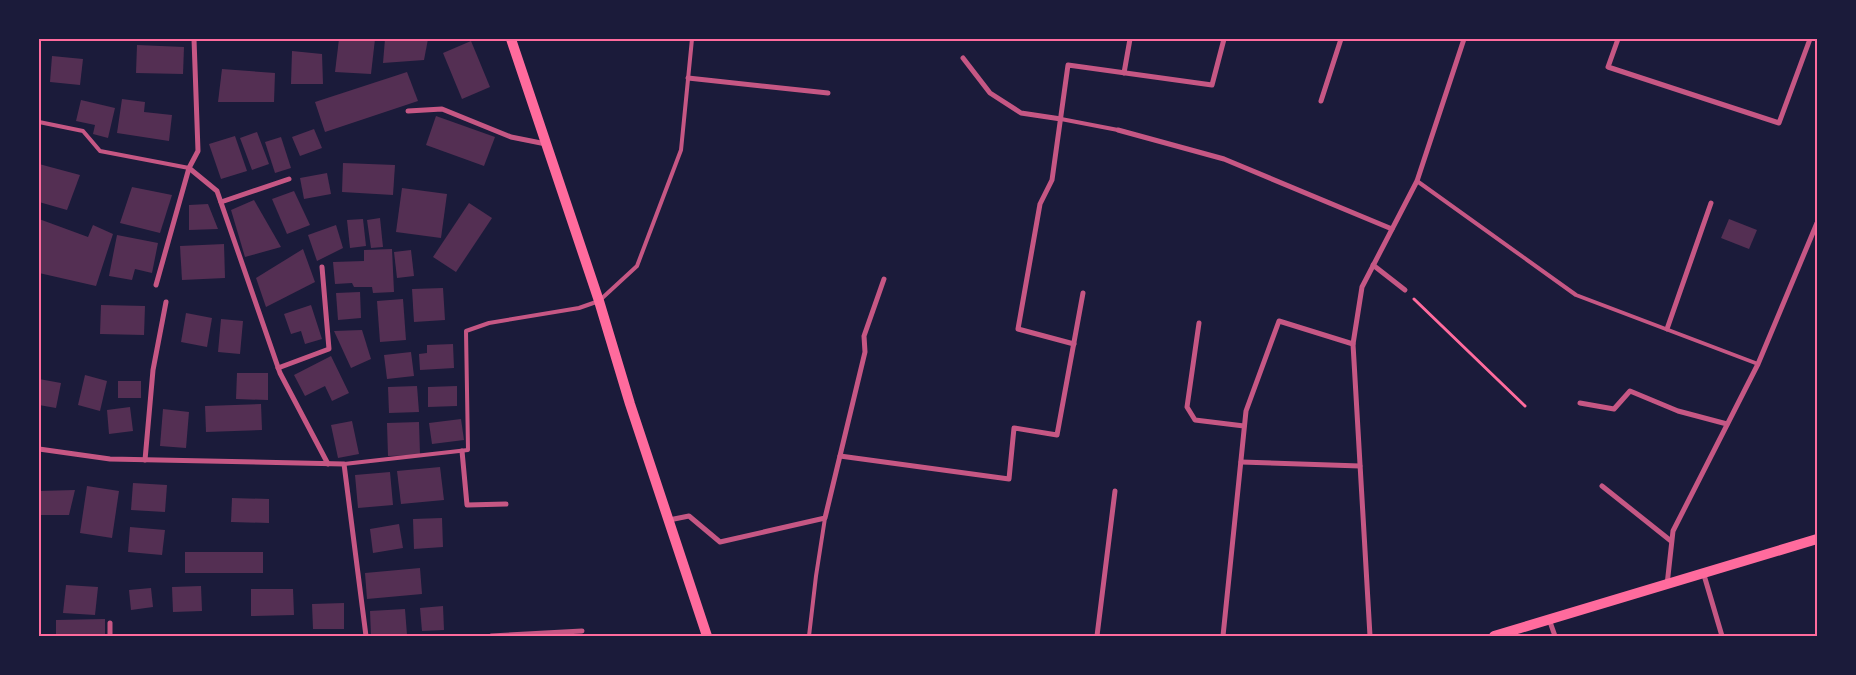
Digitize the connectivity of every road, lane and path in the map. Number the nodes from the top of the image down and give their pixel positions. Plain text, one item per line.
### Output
1 (194, 39) edge
2 (511, 39) edge
3 (692, 39) edge
4 (1130, 39) edge
5 (1224, 39) edge
6 (1341, 39) edge
7 (1464, 39) edge
8 (1618, 39) edge
9 (1810, 39) edge
10 (963, 58) dead end
11 (1124, 73) junction
12 (688, 78) junction
13 (828, 93) dead end
14 (1321, 101) dead end
15 (408, 111) dead end
16 (1060, 119) junction
17 (39, 122) edge
18 (1118, 130) joint
19 (546, 144) junction
20 (189, 168) junction
21 (289, 179) dead end
22 (1417, 181) junction
23 (221, 202) junction
24 (1710, 203) dead end
25 (1817, 223) edge
26 (1392, 230) junction
27 (1373, 265) junction
28 (322, 267) dead end
29 (884, 279) dead end
30 (156, 285) dead end
31 (1405, 290) joint
32 (1083, 293) dead end
33 (599, 301) junction
34 (166, 302) dead end
35 (1199, 323) dead end
36 (1667, 330) junction
37 (1074, 344) junction
38 (1353, 344) junction
39 (1758, 364) junction
40 (278, 368) junction
41 (1580, 403) dead end
42 (1525, 406) dead end
43 (1727, 424) junction
44 (1244, 426) junction
45 (39, 449) edge
46 (462, 451) junction
47 (840, 456) junction
48 (145, 460) junction
49 (1240, 462) junction
50 (328, 464) junction
51 (344, 464) junction
52 (1360, 466) junction
53 (1602, 486) dead end
54 (1115, 491) dead end
55 (506, 504) dead end
56 (825, 518) junction
57 (668, 520) junction
58 (1817, 539) edge
59 (1672, 541) junction
60 (1704, 574) junction
61 (1667, 585) junction
62 (1549, 619) junction
63 (110, 623) dead end
64 (582, 632) dead end
65 (110, 636) edge
66 (366, 636) edge
67 (491, 636) edge
68 (708, 636) edge
69 (809, 636) edge
70 (1097, 636) edge
71 (1223, 636) edge
72 (1370, 636) edge
73 (1494, 636) edge
74 (1555, 636) edge
75 (1722, 636) edge

1 - 20 street
2 - 19 main road
3 - 12 lane
4 - 11 street
5 - 11 street
6 - 14 street
7 - 22 street
8 - 9 street
10 - 16 street
11 - 16 street
12 - 13 street
12 - 33 lane
15 - 19 street
16 - 18 lane
16 - 37 street
17 - 20 lane
18 - 26 street
19 - 33 main road
20 - 23 street
20 - 30 street
21 - 23 street
22 - 26 street
22 - 36 lane
23 - 40 street
24 - 36 street
25 - 39 street
26 - 27 street
27 - 31 street
27 - 38 street
28 - 40 street
29 - 47 street
31 - 42 path
32 - 37 street
33 - 46 lane
33 - 57 main road
34 - 48 street
35 - 44 street
36 - 39 lane
37 - 47 street
38 - 44 street
38 - 52 street
39 - 43 street
40 - 50 street
41 - 43 street
43 - 59 street
44 - 49 street
45 - 48 street
46 - 51 lane
46 - 55 street
47 - 56 street
48 - 50 street
49 - 52 street
49 - 71 street
50 - 51 street
51 - 66 street
52 - 72 street
53 - 59 street
54 - 70 street
56 - 57 street
56 - 69 lane
57 - 68 main road
58 - 60 main road
59 - 61 street
60 - 61 main road
60 - 75 street
61 - 62 main road
62 - 73 main road
62 - 74 street
63 - 65 street
64 - 67 street

